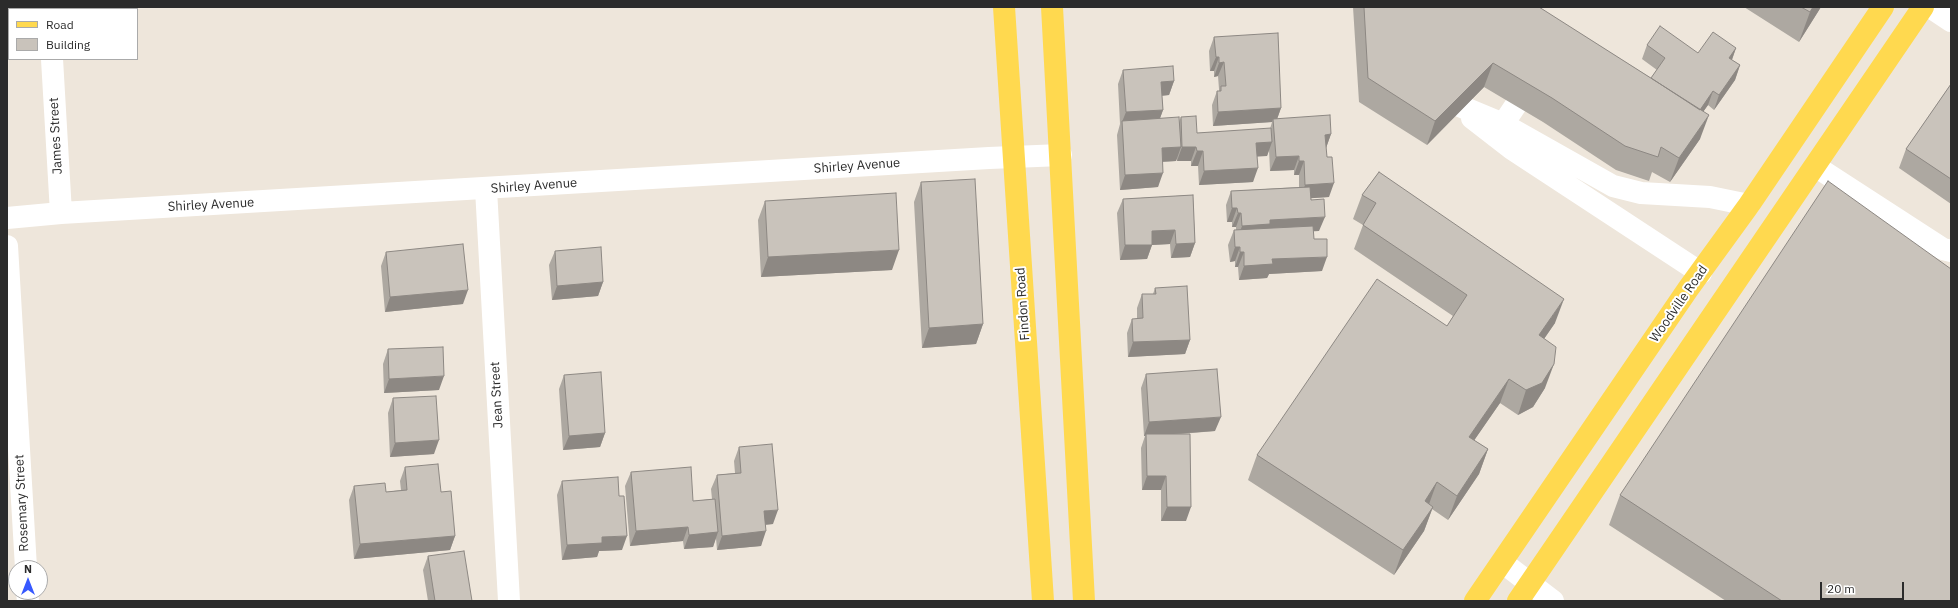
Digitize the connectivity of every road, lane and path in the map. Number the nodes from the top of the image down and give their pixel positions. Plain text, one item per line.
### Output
1 (1004, 7) edge
2 (1052, 7) edge
3 (1883, 7) edge
4 (1923, 7) edge
5 (1930, 7) edge
6 (1951, 21) edge
7 (52, 60) edge
8 (1553, 78) edge
9 (1499, 130) junction
10 (1061, 155) junction
11 (1013, 158) junction
12 (1815, 166) junction
13 (486, 189) junction
14 (1749, 205) junction
15 (61, 213) junction
16 (7, 218) edge
17 (7, 246) edge
18 (1951, 251) edge
19 (1701, 273) junction
20 (26, 560) edge
21 (1502, 562) junction
22 (1524, 593) edge
23 (509, 601) edge
24 (1043, 601) edge
25 (1084, 601) edge
26 (1475, 601) edge
27 (1553, 601) edge

1 - 11 main road, Findon Road
2 - 10 main road
3 - 14 main road, Woodville Road
4 - 12 main road
5 - 6 street
7 - 15 street, James Street
8 - 9 street
9 - 14 street
9 - 19 street
10 - 11 street, Shirley Avenue
10 - 25 main road
11 - 13 street, Shirley Avenue
11 - 24 main road, Findon Road
12 - 18 street
12 - 22 main road
13 - 15 street, Shirley Avenue
13 - 23 street, Jean Street
14 - 19 main road, Woodville Road
15 - 16 street, Shirley Avenue
17 - 20 street, Rosemary Street
19 - 21 main road, Woodville Road
21 - 22 street
21 - 26 main road, Woodville Road
22 - 27 street

